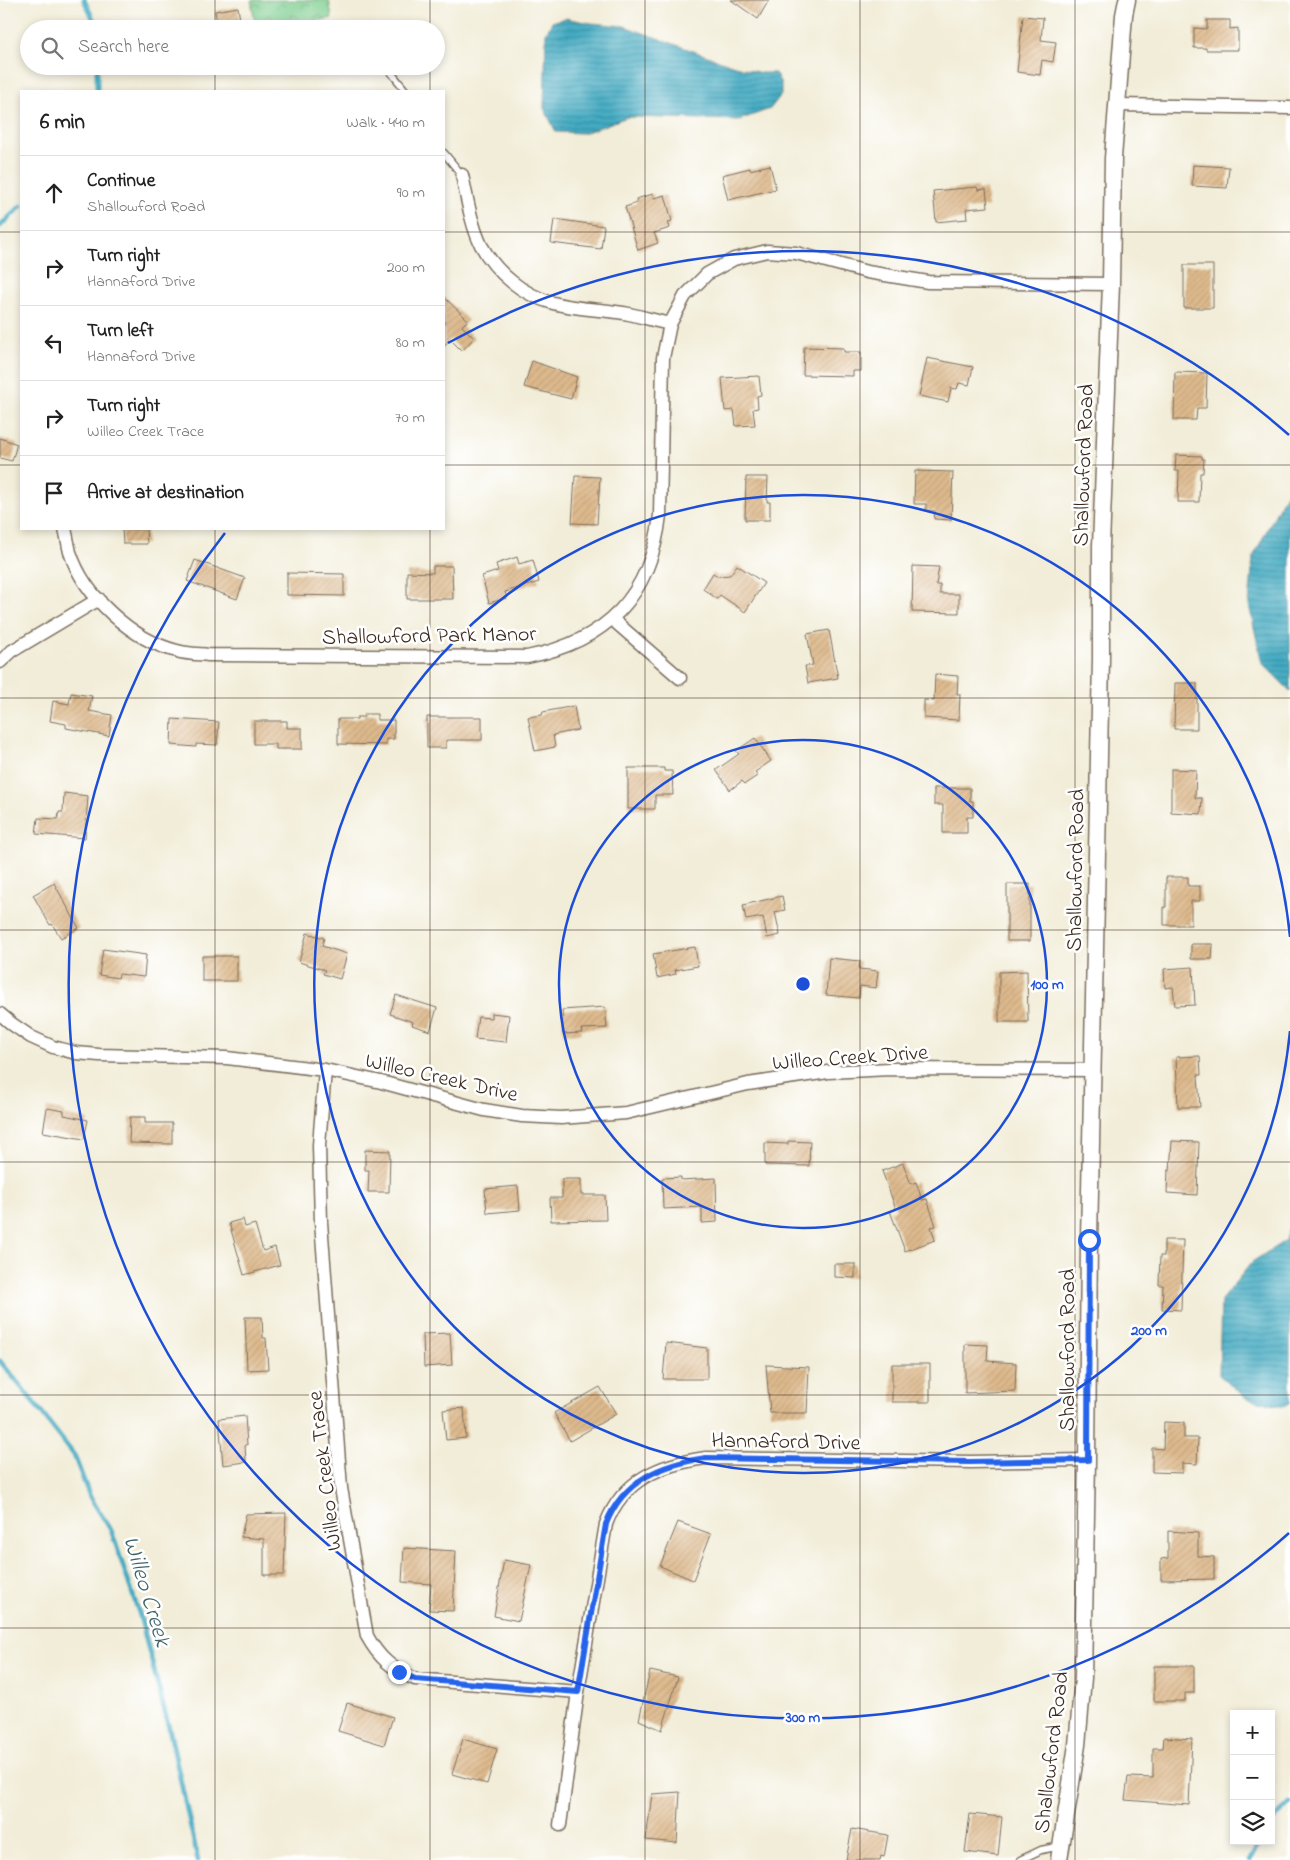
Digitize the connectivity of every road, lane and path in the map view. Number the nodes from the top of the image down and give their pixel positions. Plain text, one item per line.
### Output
1 (1127, 0) edge
2 (393, 75) edge
3 (405, 90) edge
4 (1118, 105) junction
5 (1290, 108) edge
6 (445, 154) edge
7 (462, 175) joint
8 (1111, 284) junction
9 (670, 324) junction
10 (65, 530) edge
11 (99, 599) junction
12 (612, 619) junction
13 (0, 662) edge
14 (680, 678) dead end
15 (0, 1014) edge
16 (325, 1070) junction
17 (1093, 1070) junction
18 (1088, 1460) junction
19 (578, 1692) junction
20 (560, 1825) dead end
21 (1061, 1853) edge
22 (1020, 1860) edge

1 - 4 street, Shallowford Road
2 - 3 lane
4 - 5 street
4 - 8 street, Shallowford Road
6 - 7 lane
7 - 9 street
8 - 9 street, Shallowford Park Manor
8 - 17 street, Shallowford Road
9 - 12 street, Shallowford Park Manor
10 - 11 street
11 - 12 street, Shallowford Park Manor
11 - 13 street
12 - 14 street
15 - 16 street, Willeo Creek Drive
16 - 17 street, Willeo Creek Drive
16 - 19 street, Willeo Creek Trace
17 - 18 street, Shallowford Road
18 - 19 street, Hannaford Drive
18 - 21 street, Shallowford Road
19 - 20 street, Hannaford Drive
21 - 22 lane

